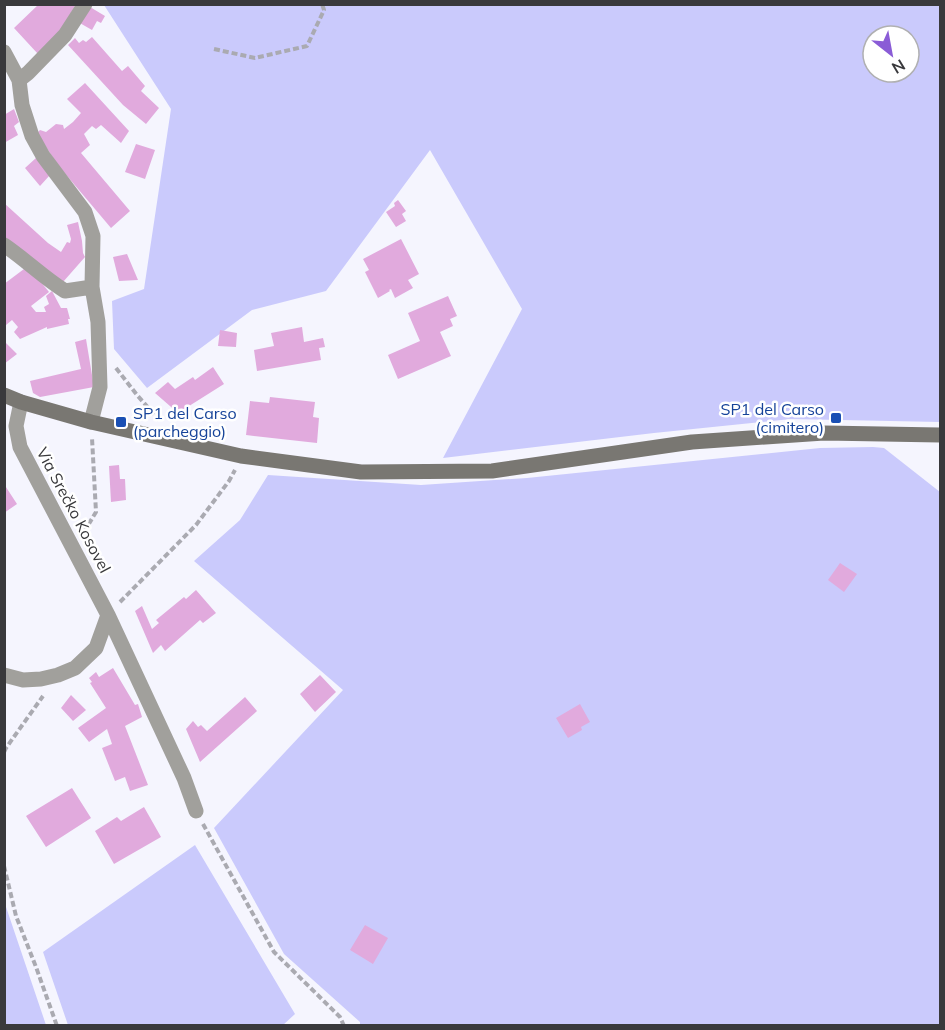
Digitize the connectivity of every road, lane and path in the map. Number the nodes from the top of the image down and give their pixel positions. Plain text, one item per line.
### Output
1 (84, 4) edge
2 (322, 4) edge
3 (214, 49) dead end
4 (4, 52) edge
5 (19, 80) junction
6 (4, 245) edge
7 (92, 287) junction
8 (99, 345) junction
9 (4, 395) edge
10 (21, 402) junction
11 (91, 422) junction
12 (940, 435) edge
13 (180, 442) junction
14 (242, 456) junction
15 (74, 549) junction
16 (108, 615) junction
17 (4, 675) edge
18 (58, 675) junction
19 (4, 752) edge
20 (196, 811) joint
21 (4, 866) edge
22 (57, 1026) edge
23 (344, 1026) edge

1 - 5 street
2 - 3 path
4 - 5 street
5 - 7 street
6 - 7 street
7 - 8 street
8 - 11 street
8 - 13 path
9 - 10 main road
10 - 11 main road
10 - 15 street, Via Srečko Kosovel
11 - 13 main road
11 - 15 path
12 - 14 main road
13 - 14 main road
14 - 16 path
15 - 16 street, Via Srečko Kosovel
16 - 18 street
16 - 20 street, Via Srečko Kosovel
17 - 18 street
18 - 19 path
20 - 23 path
21 - 22 path

